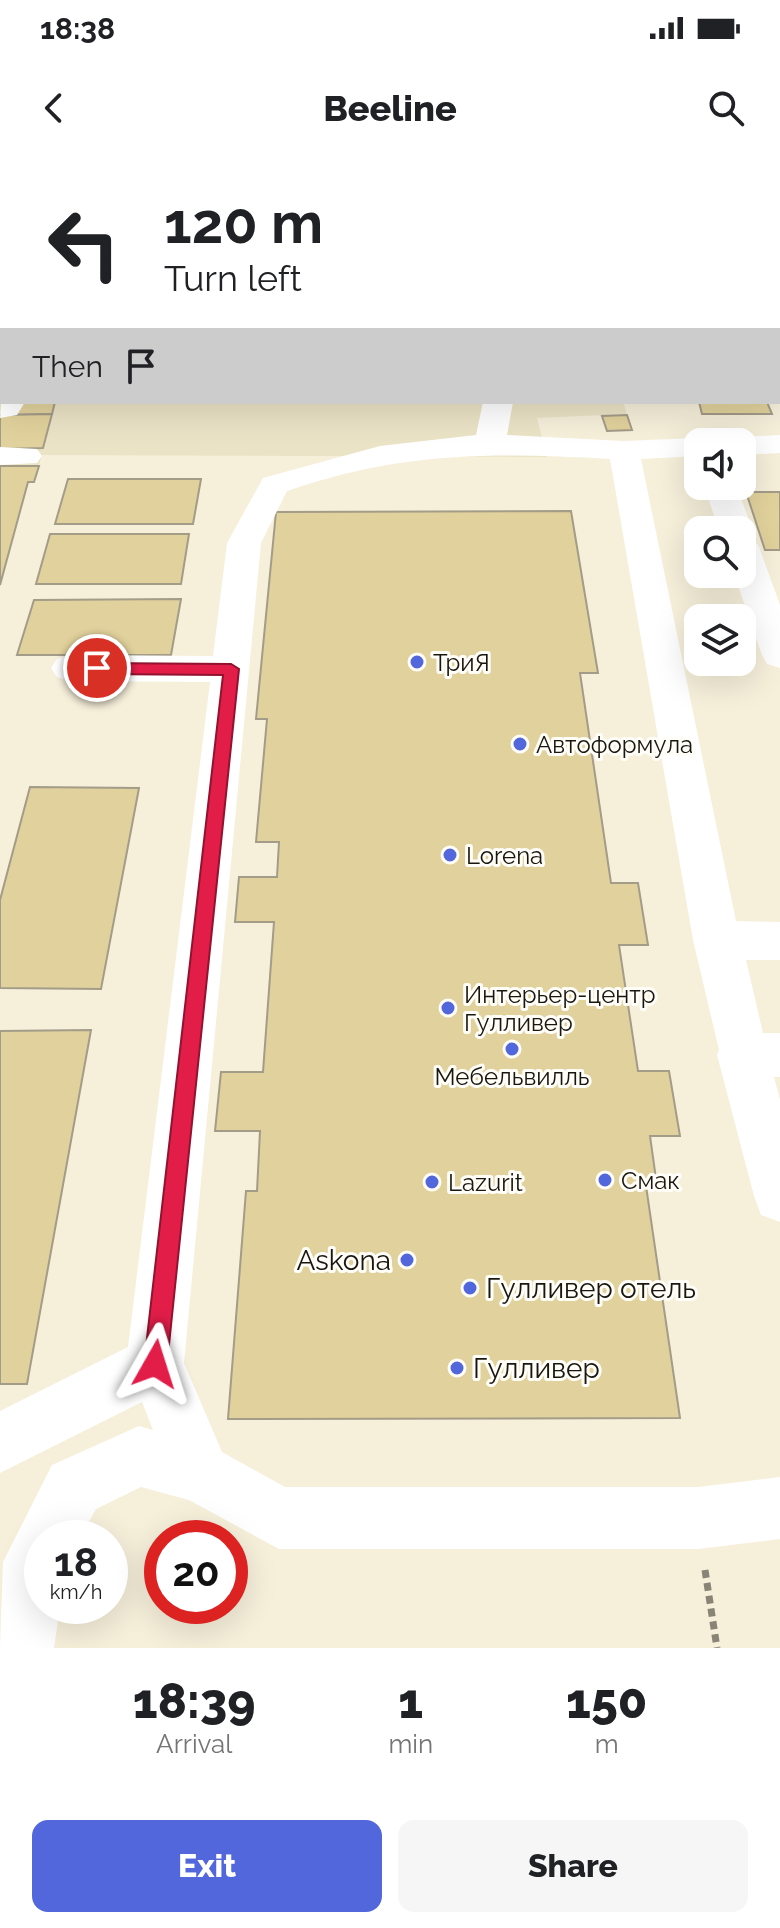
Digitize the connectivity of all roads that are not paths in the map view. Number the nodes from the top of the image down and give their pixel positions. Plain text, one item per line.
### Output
1 (494, 423) edge
2 (684, 448) edge
3 (624, 450) junction
4 (758, 569) edge
5 (780, 655) edge
6 (70, 668) dead end
7 (231, 669) junction
8 (716, 940) junction
9 (780, 941) edge
10 (761, 1055) edge
11 (780, 1196) edge
12 (155, 1364) junction
13 (0, 1443) edge
14 (201, 1473) junction
15 (780, 1508) edge
16 (57, 1520) edge
17 (25, 1624) edge
18 (21, 1648) edge

1 - 3 lane
1 - 7 lane
2 - 3 lane
3 - 8 lane
4 - 5 lane
6 - 7 lane
7 - 12 lane
8 - 9 lane
8 - 10 lane
10 - 11 lane
12 - 13 lane
12 - 14 lane
14 - 15 lane
14 - 16 lane
17 - 18 lane

